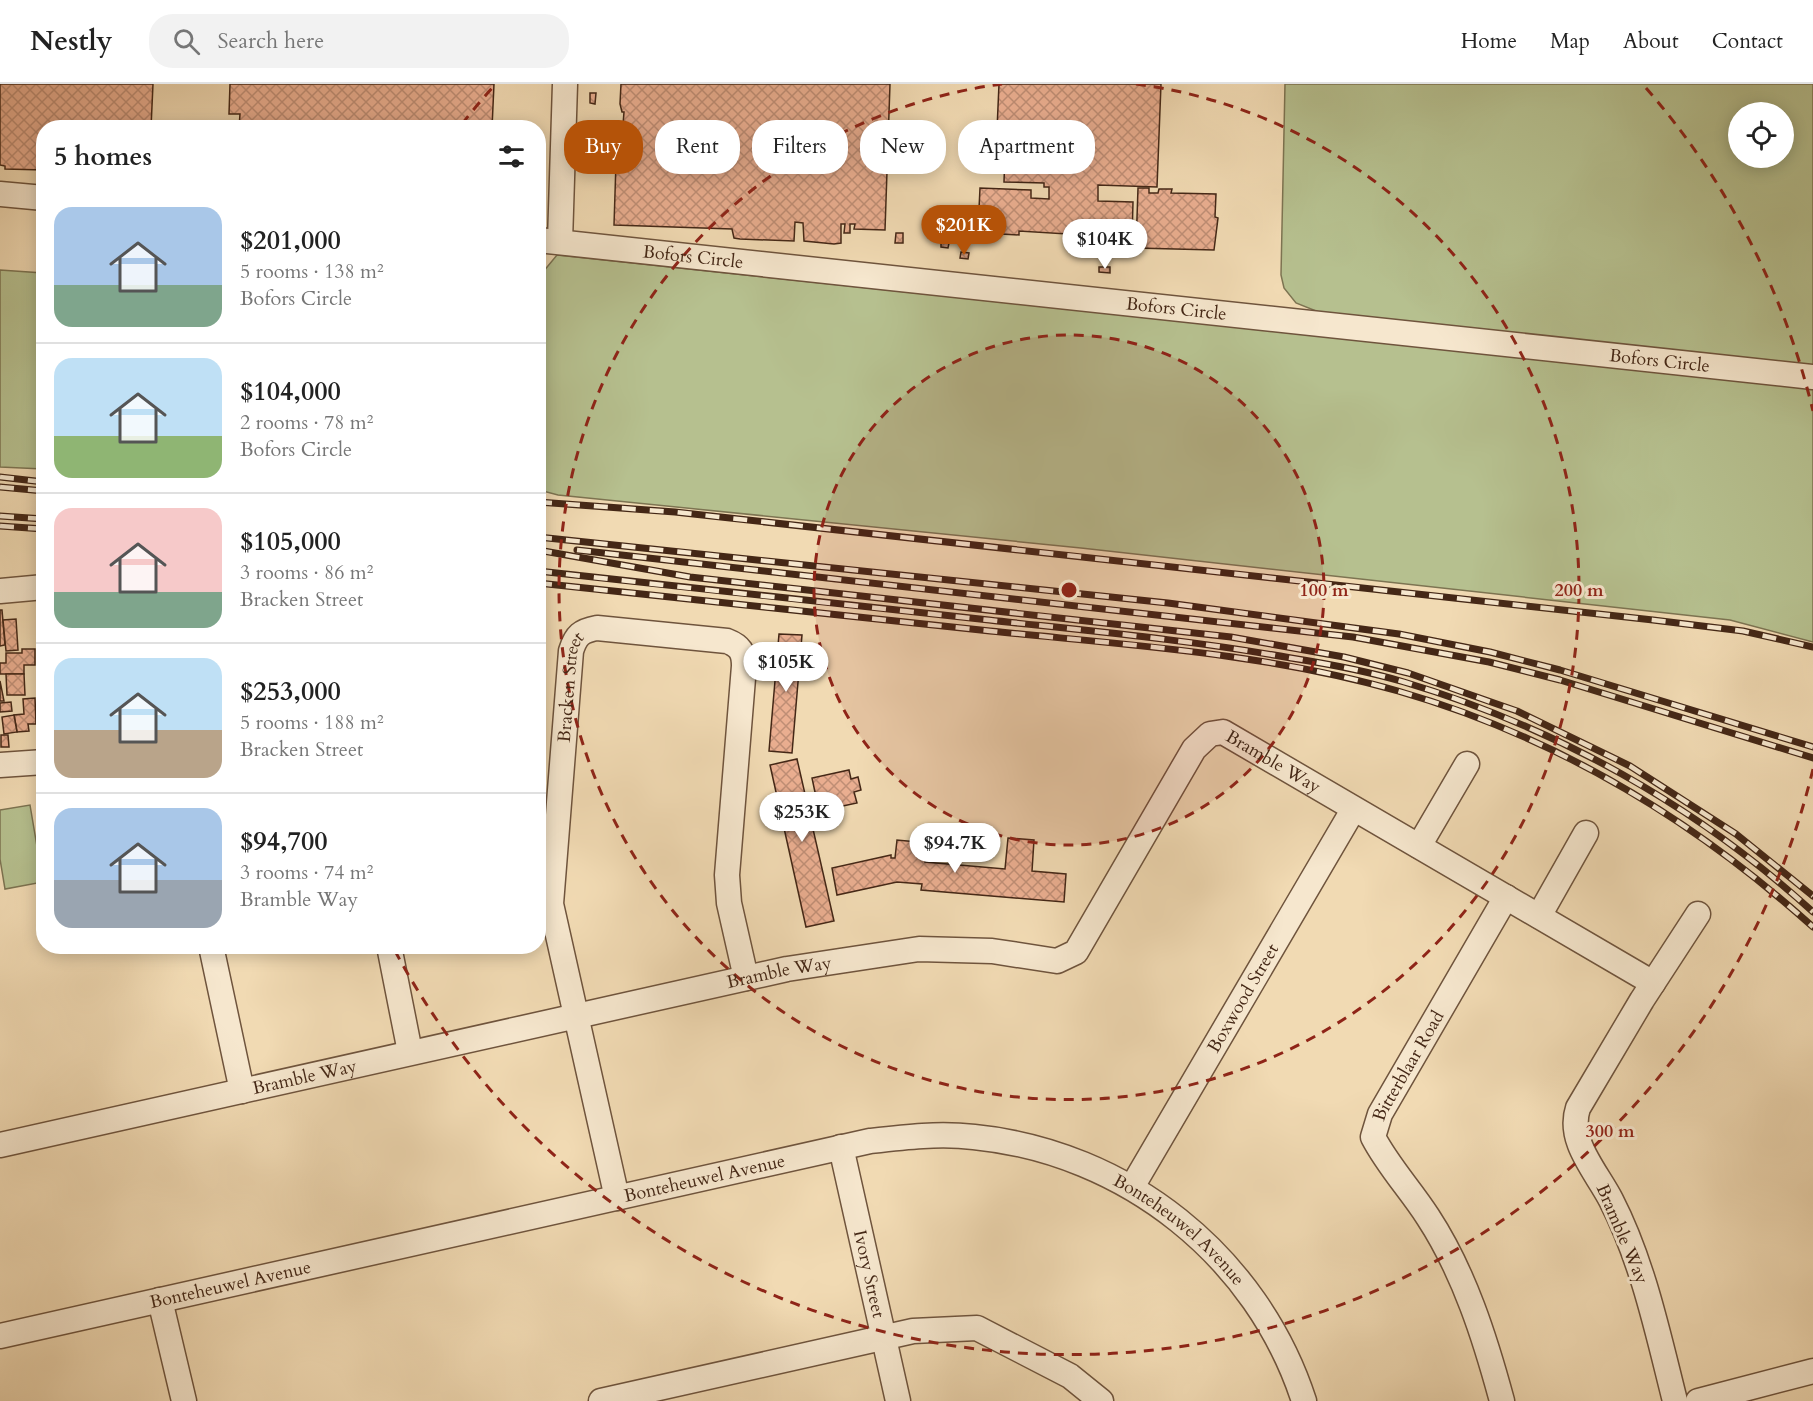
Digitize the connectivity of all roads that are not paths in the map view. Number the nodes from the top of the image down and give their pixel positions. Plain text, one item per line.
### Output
1 (565, 84) edge
2 (0, 194) edge
3 (36, 197) edge
4 (549, 241) edge
5 (1813, 377) edge
6 (36, 588) edge
7 (0, 591) edge
8 (36, 763) edge
9 (1467, 764) dead end
10 (0, 765) edge
11 (1353, 810) junction
12 (1586, 833) dead end
13 (1419, 846) junction
14 (1506, 897) junction
15 (1698, 914) dead end
16 (1539, 916) junction
17 (213, 954) edge
18 (391, 954) edge
19 (746, 978) junction
20 (1653, 983) junction
21 (576, 1016) junction
22 (410, 1052) junction
23 (242, 1091) junction
24 (0, 1145) edge
25 (841, 1148) junction
26 (1132, 1187) junction
27 (617, 1198) junction
28 (160, 1300) junction
29 (0, 1336) edge
30 (884, 1338) junction
31 (1813, 1371) edge
32 (184, 1401) edge
33 (601, 1401) edge
34 (898, 1401) edge
35 (1101, 1401) edge
36 (1304, 1401) edge
37 (1502, 1401) edge
38 (1675, 1401) edge
39 (1698, 1401) edge

1 - 4 street
2 - 3 street
4 - 5 street, Bofors Circle
6 - 7 street
8 - 10 street
9 - 13 street
11 - 13 street, Bramble Way
11 - 19 street, Bramble Way
11 - 26 street, Boxwood Street
12 - 16 street
13 - 14 street, Bramble Way
14 - 16 street, Bramble Way
14 - 37 street, Bitterblaar Road
15 - 20 street, Bramble Way
16 - 20 street, Bramble Way
17 - 23 street
18 - 22 street
19 - 21 street, Bramble Way
19 - 21 street, Bracken Street
20 - 38 street, Bramble Way
21 - 22 street, Bramble Way
21 - 27 street, Bracken Street
22 - 23 street, Bramble Way
23 - 24 street, Bramble Way
25 - 26 street, Bonteheuwel Avenue
25 - 27 street, Bonteheuwel Avenue
25 - 30 street, Ivory Street
26 - 36 street, Bonteheuwel Avenue
27 - 28 street, Bonteheuwel Avenue
28 - 29 street, Bonteheuwel Avenue
28 - 32 street
30 - 33 street
30 - 34 street, Ivory Street
30 - 35 street
31 - 39 street

